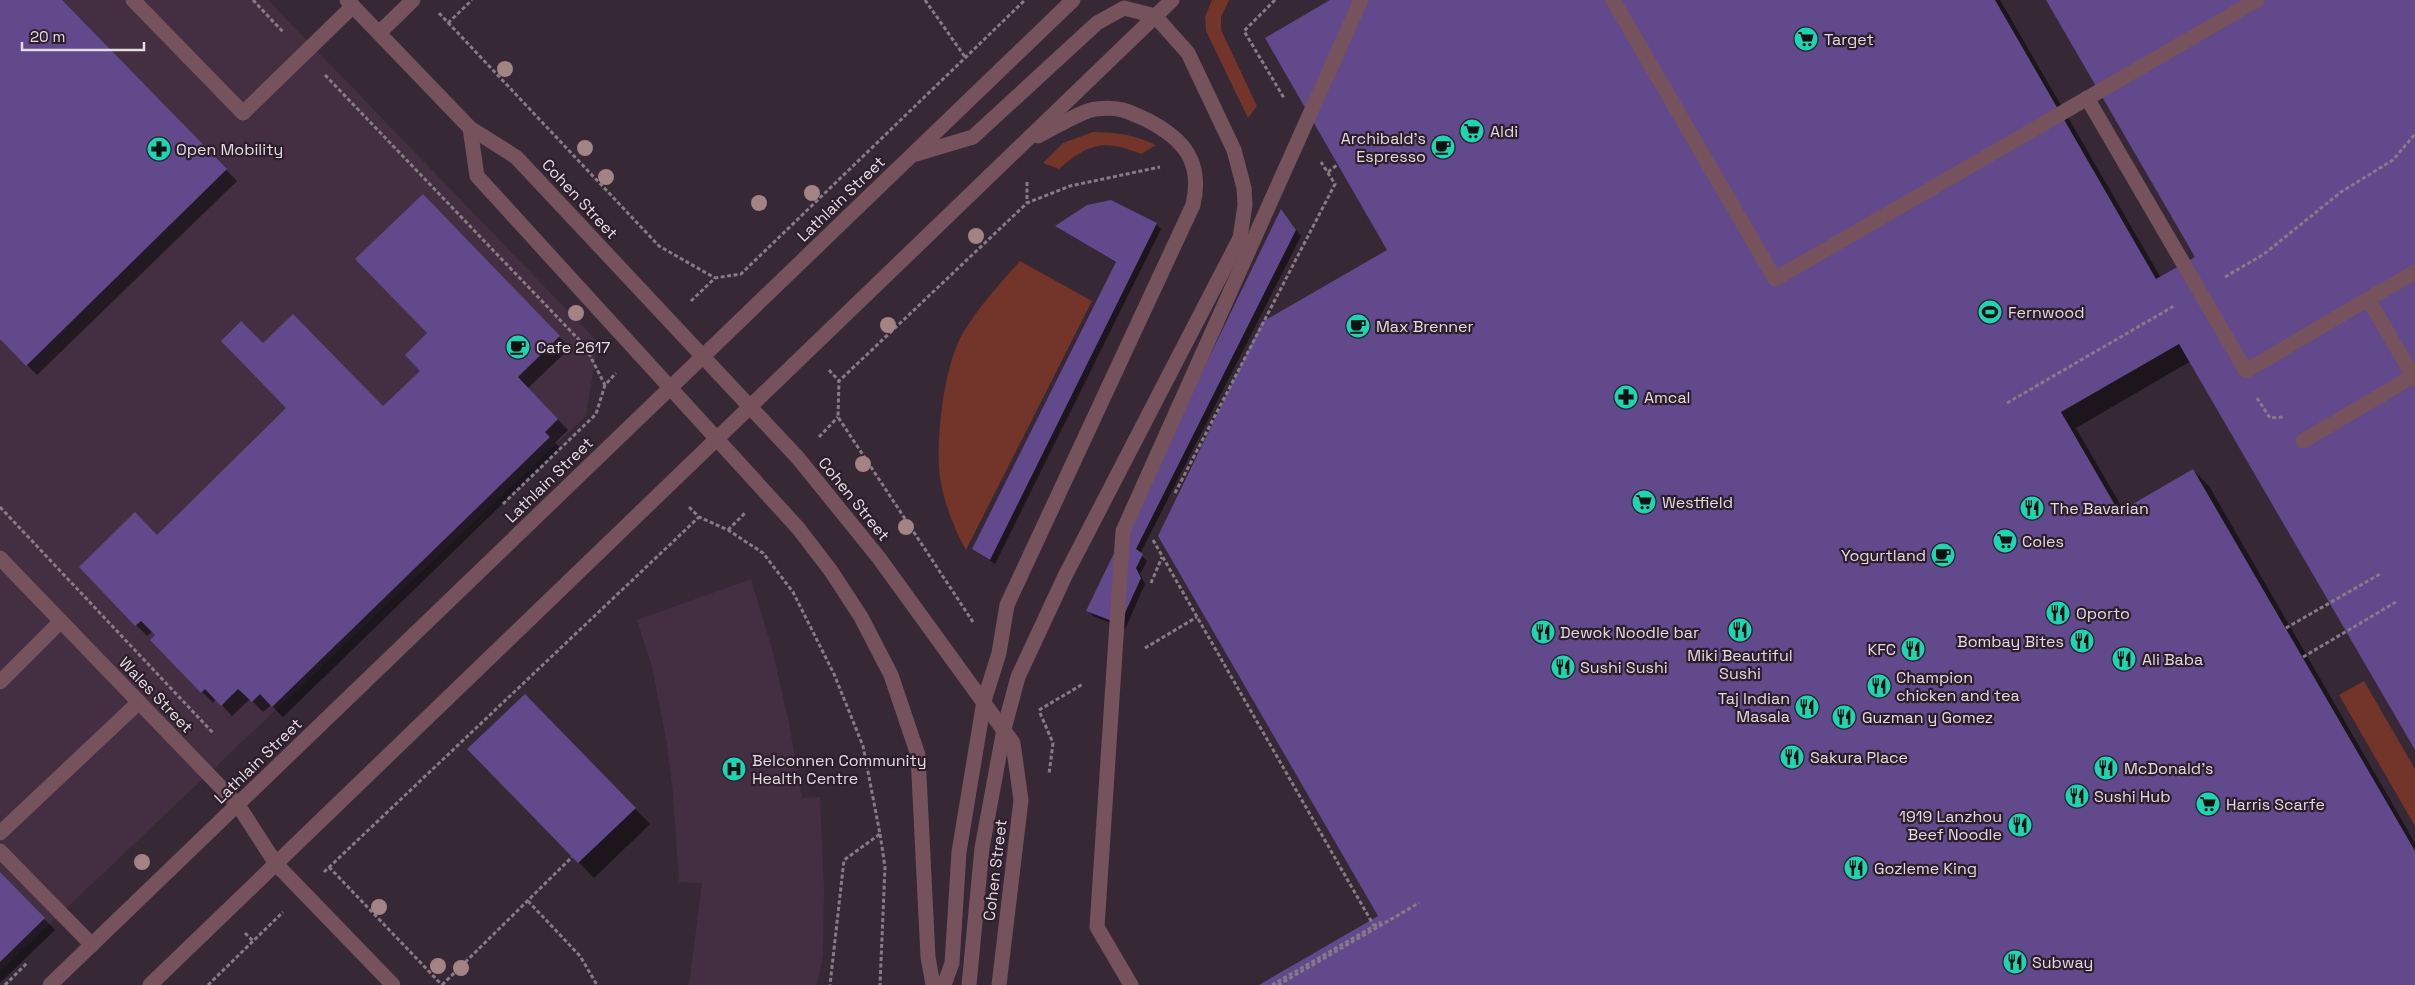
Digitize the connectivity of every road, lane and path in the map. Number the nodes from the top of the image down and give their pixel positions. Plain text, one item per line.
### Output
1 (133, 0) edge
2 (253, 0) edge
3 (413, 0) edge
4 (472, 0) edge
5 (925, 0) edge
6 (1025, 0) edge
7 (1073, 0) edge
8 (1172, 0) edge
9 (1275, 0) edge
10 (1361, 0) edge
11 (1613, 0) edge
12 (2257, 0) edge
13 (350, 3) edge
14 (1155, 16) junction
15 (379, 33) junction
16 (304, 54) junction
17 (965, 58) junction
18 (2087, 98) junction
19 (1288, 106) dead end
20 (470, 128) junction
21 (2415, 134) edge
22 (1025, 142) junction
23 (912, 155) junction
24 (1337, 165) dead end
25 (1328, 172) dead end
26 (1335, 184) dead end
27 (1070, 186) dead end
28 (2415, 272) edge
29 (2221, 279) dead end
30 (2368, 300) junction
31 (2179, 303) dead end
32 (703, 356) junction
33 (2415, 377) edge
34 (670, 388) junction
35 (2255, 393) dead end
36 (2008, 403) dead end
37 (751, 406) junction
38 (596, 414) dead end
39 (2289, 417) dead end
40 (717, 439) junction
41 (2303, 441) dead end
42 (1174, 494) dead end
43 (0, 507) edge
44 (1152, 538) dead end
45 (0, 558) edge
46 (2380, 574) dead end
47 (2396, 602) dead end
48 (61, 622) junction
49 (2286, 628) dead end
50 (999, 653) junction
51 (2303, 657) dead end
52 (1018, 677) junction
53 (0, 682) edge
54 (984, 701) junction
55 (138, 702) junction
56 (1039, 710) dead end
57 (1004, 729) junction
58 (218, 738) dead end
59 (238, 805) junction
60 (0, 833) edge
61 (880, 834) junction
62 (0, 851) edge
63 (572, 857) dead end
64 (276, 864) junction
65 (329, 867) junction
66 (303, 892) junction
67 (528, 901) junction
68 (1419, 903) dead end
69 (1382, 922) dead end
70 (1374, 926) junction
71 (92, 945) junction
72 (50, 985) edge
73 (150, 985) edge
74 (208, 985) edge
75 (393, 985) edge
76 (442, 985) edge
77 (597, 985) edge
78 (830, 985) edge
79 (880, 985) edge
80 (932, 985) edge
81 (944, 985) edge
82 (969, 985) edge
83 (999, 985) edge
84 (1131, 985) edge
85 (1272, 985) edge
86 (1278, 985) edge

1 - 16 street
2 - 16 path
3 - 15 street
4 - 17 path
5 - 17 path
6 - 17 path
7 - 23 street, Lathlain Street
8 - 14 street
9 - 19 path
10 - 84 street
11 - 18 street
12 - 18 street
13 - 15 street, Cohen Street
13 - 16 street
14 - 22 street
14 - 23 street
14 - 52 street
15 - 20 street, Cohen Street
16 - 38 path
18 - 30 street
20 - 32 street, Cohen Street
20 - 34 street
21 - 29 path
22 - 37 street
22 - 50 street
23 - 32 street, Lathlain Street
24 - 25 path
26 - 42 path
27 - 50 path
28 - 30 street
30 - 33 street
31 - 36 path
32 - 34 street, Lathlain Street
32 - 37 street, Cohen Street
33 - 41 street
34 - 40 street
34 - 59 street, Lathlain Street
35 - 39 path
37 - 40 street
37 - 54 street, Cohen Street
40 - 64 street
40 - 80 street
43 - 58 path
44 - 70 path
45 - 48 street, Wales Street
46 - 49 path
47 - 51 path
48 - 53 street
48 - 55 street, Wales Street
50 - 54 street
52 - 56 path
52 - 57 street
54 - 57 street, Cohen Street
54 - 81 street
55 - 59 street, Wales Street
55 - 60 street
57 - 82 street
57 - 83 street, Cohen Street
59 - 64 street, Wales Street
59 - 71 street, Lathlain Street
61 - 65 path
61 - 78 path
61 - 79 path
62 - 71 street
63 - 67 path
64 - 66 street, Wales Street
64 - 73 street
65 - 66 path
65 - 76 path
66 - 74 path
66 - 75 street, Wales Street
67 - 76 path
67 - 77 path
68 - 86 path
69 - 70 path
70 - 85 path
71 - 72 street, Lathlain Street

